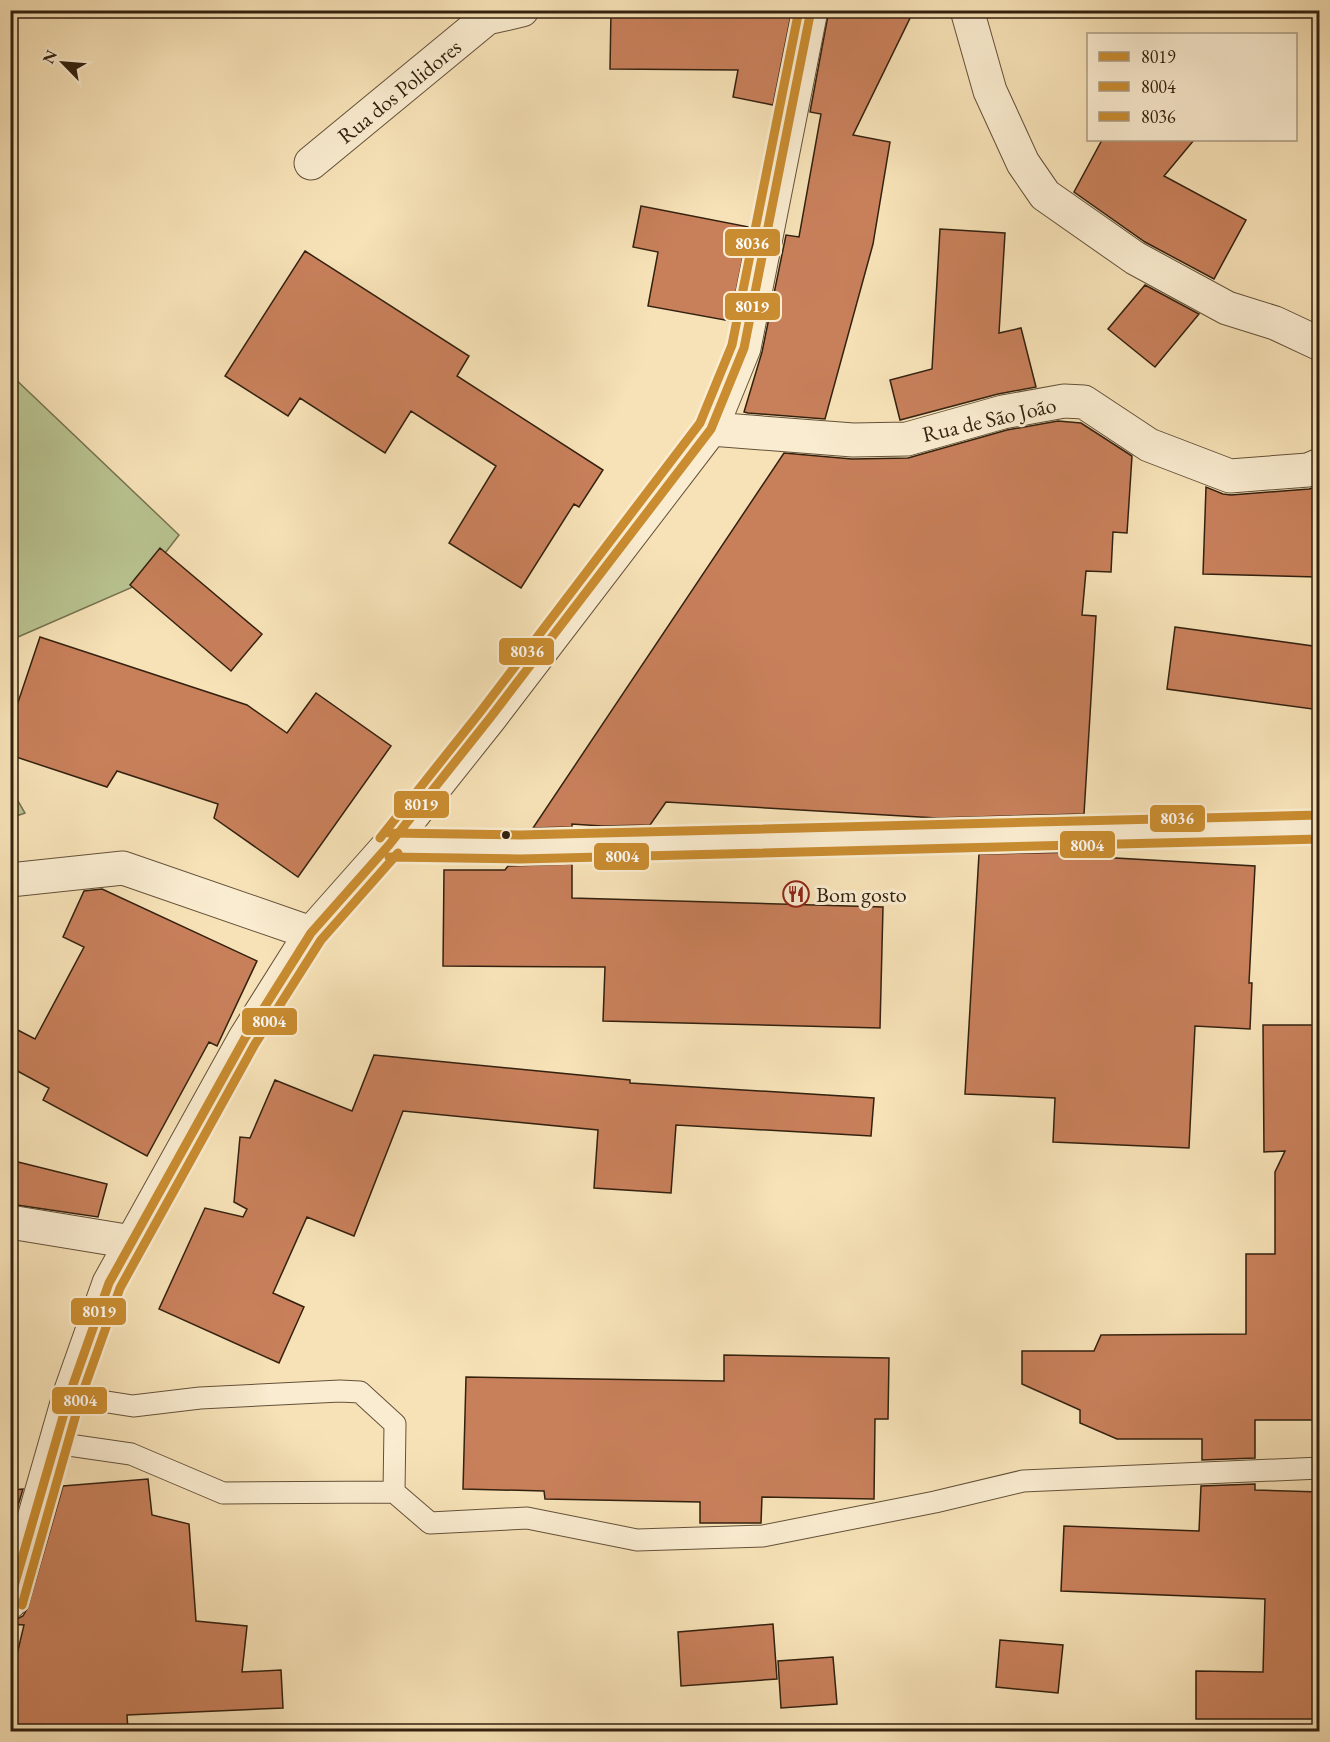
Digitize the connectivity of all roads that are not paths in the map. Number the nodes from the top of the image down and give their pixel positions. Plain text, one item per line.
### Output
1 (522, 10) edge
2 (811, 10) edge
3 (967, 10) edge
4 (311, 163) dead end
5 (1320, 344) edge
6 (711, 429) junction
7 (1320, 465) edge
8 (1320, 827) edge
9 (389, 845) junction
10 (10, 880) edge
11 (311, 933) junction
12 (10, 1222) edge
13 (132, 1242) junction
14 (69, 1396) junction
15 (55, 1443) junction
16 (1320, 1468) edge
17 (394, 1492) junction
18 (10, 1602) edge

1 - 4 street, Rua dos Polidores
2 - 6 street
3 - 5 street
6 - 7 street, Rua de São João
6 - 9 street
8 - 9 street
9 - 11 street
10 - 11 street
11 - 13 street
12 - 13 street
13 - 14 street
14 - 15 street
14 - 17 lane
15 - 17 lane
15 - 18 street
16 - 17 lane

